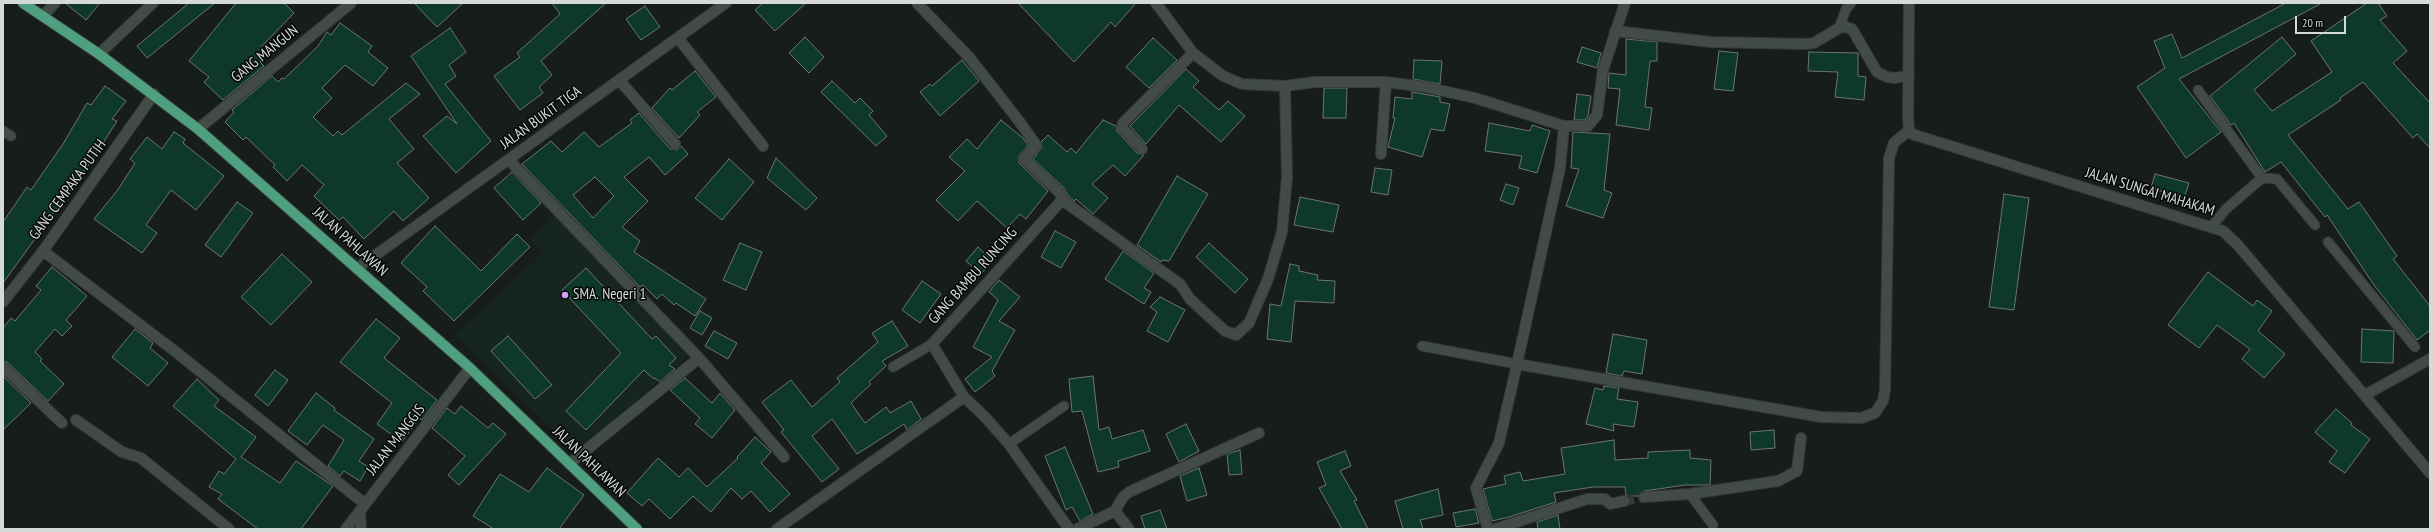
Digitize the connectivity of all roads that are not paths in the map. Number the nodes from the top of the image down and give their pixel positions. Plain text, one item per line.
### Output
1 (23, 3) edge
2 (55, 3) edge
3 (154, 3) edge
4 (351, 3) edge
5 (726, 3) edge
6 (917, 3) edge
7 (1156, 3) edge
8 (1625, 3) edge
9 (1851, 3) edge
10 (1909, 3) edge
11 (43, 16) junction
12 (1839, 28) junction
13 (1615, 31) junction
14 (678, 38) junction
15 (1193, 53) junction
16 (99, 54) junction
17 (1909, 75) junction
18 (1386, 82) junction
19 (624, 86) junction
20 (1285, 86) junction
21 (2198, 90) dead end
22 (154, 94) junction
23 (1564, 126) junction
24 (198, 128) junction
25 (1909, 130) junction
26 (675, 144) dead end
27 (763, 146) dead end
28 (1142, 149) dead end
29 (1381, 154) dead end
30 (509, 160) junction
31 (2262, 178) junction
32 (1062, 200) junction
33 (2315, 225) dead end
34 (2212, 226) junction
35 (2328, 242) dead end
36 (42, 251) junction
37 (357, 269) junction
38 (3, 302) edge
39 (932, 344) junction
40 (1422, 346) dead end
41 (2415, 347) dead end
42 (699, 358) junction
43 (2430, 359) edge
44 (1517, 364) junction
45 (3, 367) edge
46 (892, 367) dead end
47 (470, 368) junction
48 (2365, 396) junction
49 (964, 397) junction
50 (1064, 406) dead end
51 (76, 420) dead end
52 (62, 423) dead end
53 (1259, 433) dead end
54 (1800, 438) dead end
55 (1009, 444) junction
56 (784, 457) dead end
57 (569, 464) junction
58 (2430, 473) edge
59 (1690, 494) junction
60 (1644, 498) tunnel mouth
61 (1624, 501) tunnel mouth
62 (362, 508) junction
63 (1115, 511) junction
64 (1713, 525) dead end
65 (229, 529) edge
66 (346, 529) edge
67 (361, 529) edge
68 (637, 529) edge
69 (777, 529) edge
70 (1069, 529) edge
71 (1077, 529) edge
72 (1129, 529) edge
73 (1488, 529) edge
74 (1495, 529) edge

1 - 11 main road, JALAN PAHLAWAN
2 - 11 street
3 - 16 street
4 - 24 street, GANG MANGUN
5 - 14 street, JALAN BUKIT TIGA
6 - 32 street
7 - 15 street
8 - 13 street
9 - 12 lane
10 - 17 street
11 - 16 main road, JALAN PAHLAWAN
12 - 13 street
12 - 17 street
13 - 23 street
14 - 19 street, JALAN BUKIT TIGA
14 - 27 street
15 - 20 street
15 - 28 street
16 - 22 main road, JALAN PAHLAWAN
17 - 25 street
18 - 20 street
18 - 23 street
18 - 29 street
19 - 26 street
19 - 30 street, JALAN BUKIT TIGA
20 - 32 street
21 - 31 lane
22 - 24 main road, JALAN PAHLAWAN
22 - 36 street, GANG CEMPAKA PUTIH
23 - 44 street
24 - 37 main road, JALAN PAHLAWAN
25 - 34 street, JALAN SUNGAI MAHAKAM
25 - 44 street
30 - 37 street, JALAN BUKIT TIGA
30 - 42 street
31 - 33 lane
31 - 34 lane
32 - 39 street, GANG BAMBU RUNCING
34 - 48 street, JALAN SUNGAI MAHAKAM
35 - 41 lane
36 - 38 street, GANG CEMPAKA PUTIH
36 - 62 street
37 - 47 main road, JALAN PAHLAWAN
39 - 46 lane
39 - 49 street, GANG BAMBU RUNCING
40 - 44 lane
42 - 56 street
42 - 57 street
43 - 48 street
44 - 73 street
45 - 52 street
47 - 57 main road, JALAN PAHLAWAN
47 - 62 street, JALAN MANGGIS
48 - 58 street, JALAN SUNGAI MAHAKAM
49 - 55 street, GANG BAMBU RUNCING
49 - 69 street
50 - 55 lane
51 - 65 street
53 - 63 street
54 - 59 street
55 - 70 street, GANG BAMBU RUNCING
57 - 68 main road, JALAN PAHLAWAN
59 - 60 street
59 - 64 lane
61 - 74 street
62 - 66 street, JALAN MANGGIS
62 - 67 street
63 - 71 street
63 - 72 street

